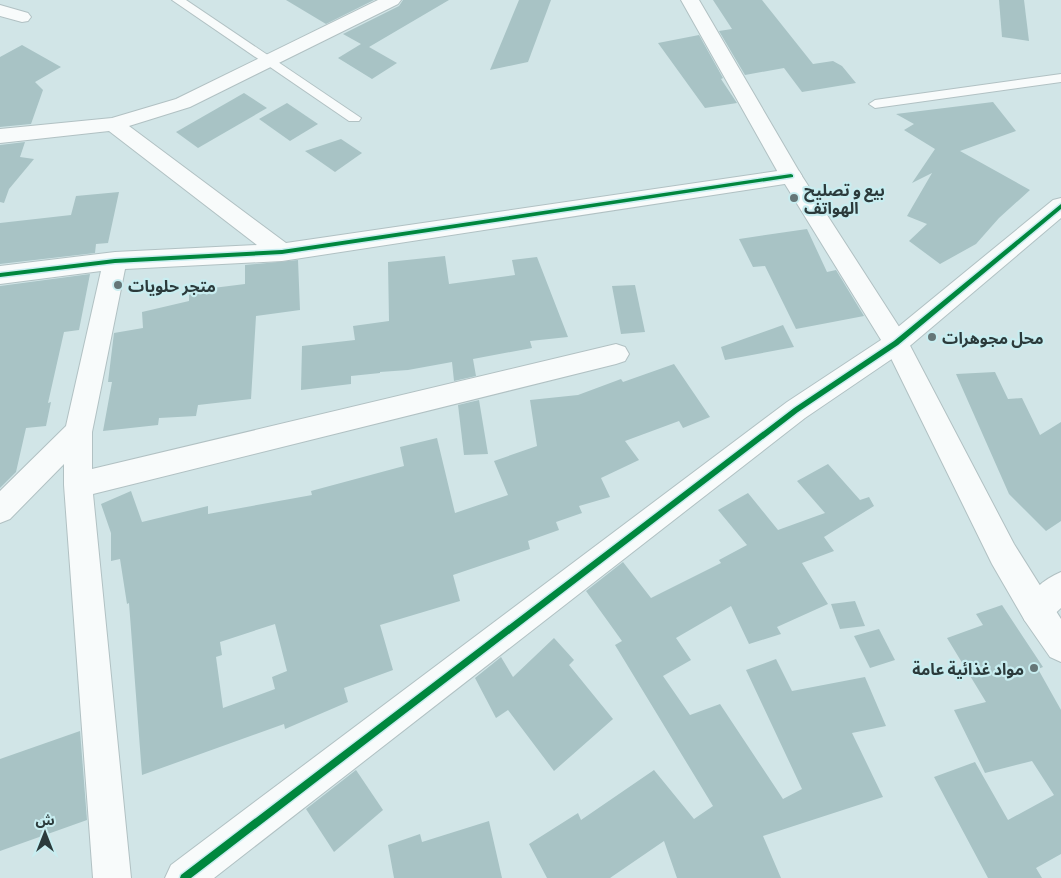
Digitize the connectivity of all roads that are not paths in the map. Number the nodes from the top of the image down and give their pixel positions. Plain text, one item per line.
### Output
1 (178, 0) edge
2 (392, 0) edge
3 (690, 0) edge
4 (0, 10) edge
5 (22, 16) dead end
6 (268, 60) junction
7 (1061, 78) edge
8 (875, 104) dead end
9 (354, 118) dead end
10 (113, 124) junction
11 (0, 136) edge
12 (790, 176) junction
13 (1061, 206) edge
14 (282, 252) junction
15 (115, 261) junction
16 (0, 275) edge
17 (896, 343) junction
18 (616, 354) dead end
19 (78, 432) junction
20 (78, 485) junction
21 (0, 510) edge
22 (1061, 587) edge
23 (1036, 610) junction
24 (1061, 646) edge
25 (112, 878) edge
26 (184, 878) edge

1 - 6 lane
2 - 6 street
3 - 12 street
4 - 5 street
6 - 9 lane
6 - 10 street
7 - 8 lane
10 - 11 street
10 - 14 street
12 - 14 street
12 - 17 street
13 - 17 street
14 - 15 street
15 - 16 street
15 - 19 street
17 - 23 street
17 - 26 street
18 - 20 street
19 - 20 street
19 - 21 street
20 - 25 street
22 - 23 street
23 - 24 street

